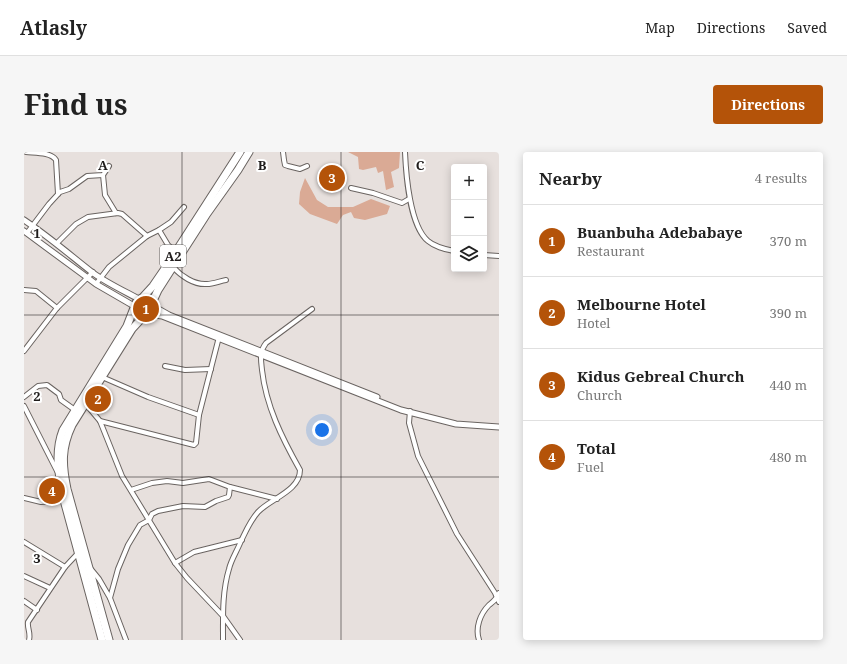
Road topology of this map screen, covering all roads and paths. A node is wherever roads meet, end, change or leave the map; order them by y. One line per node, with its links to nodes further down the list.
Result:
1 (26, 152): 10 (street)
2 (240, 152): 11 (highway)
3 (249, 152): 11 (highway)
4 (283, 152): 7 (street)
5 (405, 152): 12 (street)
6 (109, 166): 8 (street)
7 (307, 166)
8 (103, 175): 10 (street); 14 (street)
9 (351, 188): 12 (street)
10 (58, 194): 17 (street)
11 (214, 199): 15 (highway)
12 (409, 199): 22 (street)
13 (184, 208): 18 (street)
14 (116, 213): 20 (street); 21 (street)
15 (204, 214): 23 (highway, A2); 26 (highway, A2)
16 (24, 220): 17 (street)
17 (33, 226): 19 (street); 21 (street)
18 (159, 230): 20 (street); 23 (street)
19 (26, 232): 29 (street)
20 (147, 236): 28 (street)
21 (57, 243): 27 (street)
22 (451, 251)
23 (176, 252): 33 (highway, A2)
24 (487, 255): 25 (street)
25 (499, 256)
26 (173, 267): 30 (street); 34 (highway, A2)
27 (93, 272): 28 (street); 29 (street)
28 (100, 277): 31 (street); 33 (street)
29 (87, 278): 31 (street); 36 (street)
30 (226, 280)
31 (96, 284): 35 (street)
32 (24, 290): 36 (street)
33 (140, 298): 34 (highway); 35 (highway, A2)
34 (152, 304): 38 (highway, A2); 39 (street)
35 (134, 307): 38 (highway); 46 (highway, A2)
36 (57, 308): 40 (street)
37 (312, 309): 41 (street)
38 (147, 315): 39 (street); 44 (highway, A2)
39 (219, 337): 41 (street); 43 (street)
40 (24, 351)
41 (261, 353): 49 (street); 57 (street)
42 (165, 366): 43 (street)
43 (211, 369): 50 (street)
44 (102, 377): 46 (highway, A2); 50 (street)
45 (24, 397): 48 (street)
46 (83, 402): 48 (highway, A2); 51 (street); 53 (highway, A2)
47 (24, 406): 53 (street)
48 (75, 410): 53 (highway, A2)
49 (409, 411): 52 (street); 71 (street)
50 (199, 415): 51 (street)
51 (100, 421): 55 (street)
52 (499, 427)
53 (62, 476): 58 (highway, A2); 62 (highway, A2)
54 (230, 487): 55 (street); 57 (street); 59 (street)
55 (131, 490): 59 (street)
56 (24, 498): 58 (street)
57 (277, 499): 60 (street)
58 (64, 500): 62 (highway, A2)
59 (149, 520): 63 (street); 69 (street)
60 (242, 540): 63 (street); 73 (street)
61 (24, 542): 65 (street)
62 (81, 550): 64 (highway, A2); 65 (street); 75 (highway, A2)
63 (175, 563): 73 (street)
64 (88, 564): 69 (street); 76 (highway, A2)
65 (65, 567): 67 (street)
66 (24, 576): 67 (street)
67 (50, 588): 72 (street)
68 (499, 593): 71 (street)
69 (110, 598): 77 (street)
70 (24, 601): 72 (street)
71 (498, 601): 80 (street)
72 (37, 610): 74 (street)
73 (223, 616): 78 (street); 79 (street)
74 (30, 640)
75 (102, 640)
76 (108, 640)
77 (126, 640)
78 (223, 640)
79 (240, 640)
80 (479, 640)

